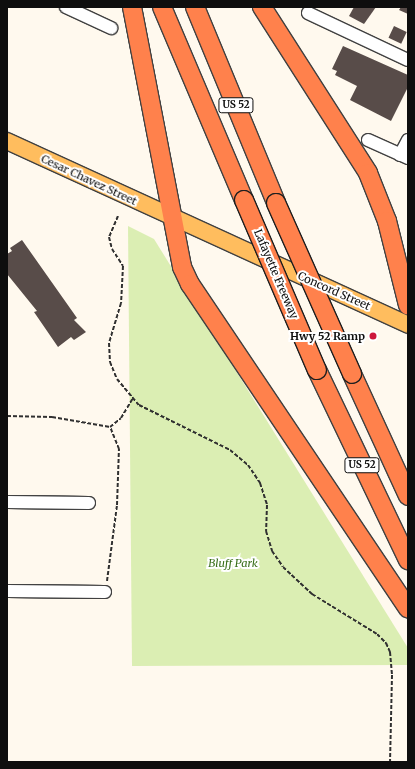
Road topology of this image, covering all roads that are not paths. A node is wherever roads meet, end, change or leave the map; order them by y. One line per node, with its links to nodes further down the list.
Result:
1 (66, 7): 7 (street)
2 (132, 7): 13 (highway)
3 (162, 7): 19 (highway, Lafayette Freeway / US 52, bridge)
4 (195, 7): 16 (highway, US 52, bridge)
5 (262, 7): 14 (highway)
6 (308, 13): 8 (street)
7 (111, 28)
8 (408, 60)
9 (368, 140): 12 (street)
10 (408, 140): 12 (street)
11 (7, 141): 13 (main road, Cesar Chavez Street)
12 (404, 157)
13 (172, 218): 15 (main road, Concord Street); 22 (highway)
14 (408, 305)
15 (408, 324)
16 (408, 496)
17 (7, 502): 18 (street)
18 (89, 503)
19 (408, 560)
20 (7, 592): 21 (street)
21 (105, 592)
22 (408, 609)

